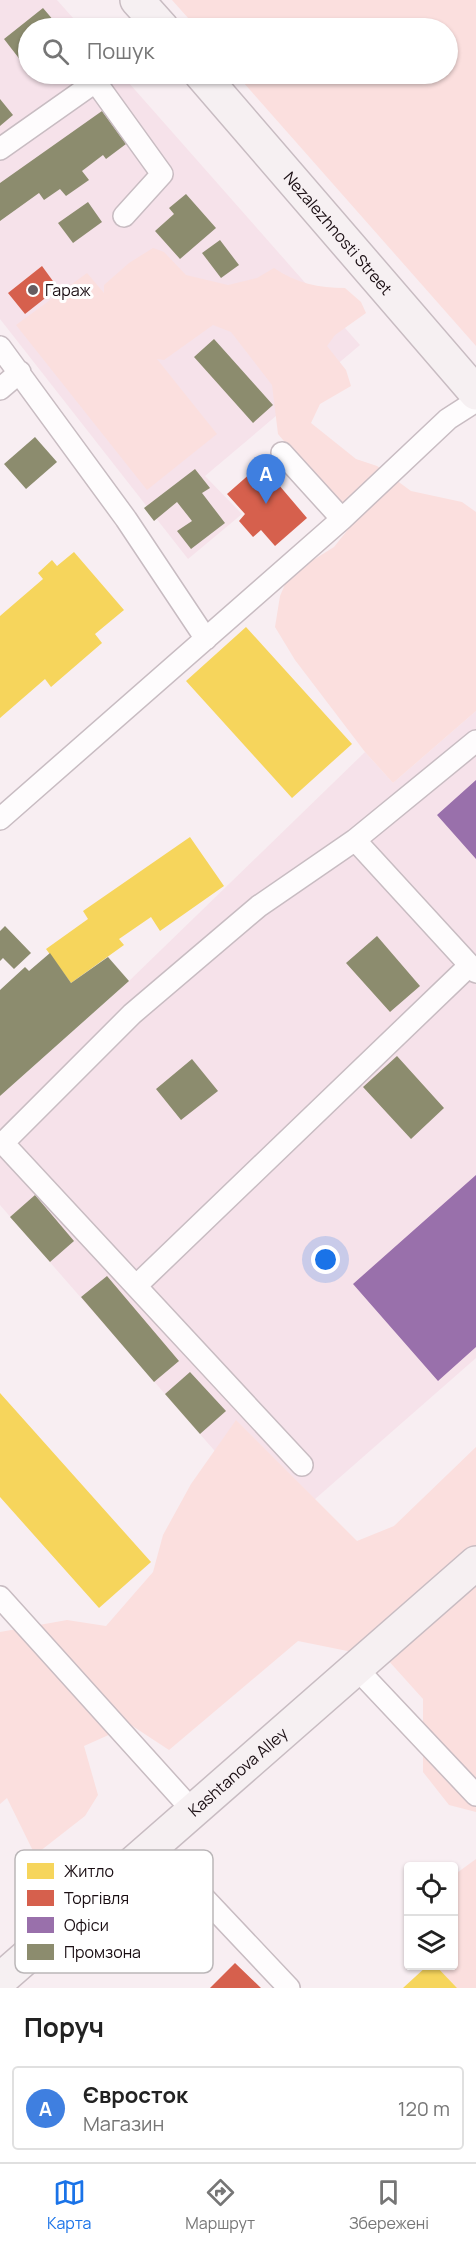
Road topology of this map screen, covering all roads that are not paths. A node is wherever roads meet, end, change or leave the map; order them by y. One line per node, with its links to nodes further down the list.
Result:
1 (137, 0): 2 (street)
2 (153, 18)
3 (90, 84): 6 (lane)
4 (104, 84): 7 (lane)
5 (210, 84): 11 (street, Nezalezhnosti Street)
6 (0, 149)
7 (124, 216)
8 (0, 347): 9 (lane)
9 (20, 372): 10 (lane); 15 (lane)
10 (0, 389)
11 (476, 393)
12 (476, 401): 14 (lane)
13 (282, 453): 14 (lane)
14 (342, 519): 15 (lane)
15 (206, 639): 17 (lane)
16 (476, 741): 18 (lane)
17 (0, 819)
18 (355, 840): 19 (lane); 20 (lane)
19 (473, 968): 20 (lane)
20 (136, 1286): 21 (lane)
21 (302, 1465)
22 (476, 1563): 24 (street, Kashtanova Alley)
23 (0, 1598): 26 (lane)
24 (357, 1669): 25 (lane); 26 (street, Kashtanova Alley)
25 (476, 1795)
26 (193, 1811): 27 (street, Kashtanova Alley)
27 (155, 1846): 28 (street, Kashtanova Alley); 29 (lane)
28 (150, 1850)
29 (159, 1850)
30 (213, 1907): 33 (lane)
31 (15, 1967): 32 (street, Kashtanova Alley)
32 (0, 1980)
33 (289, 1988)

